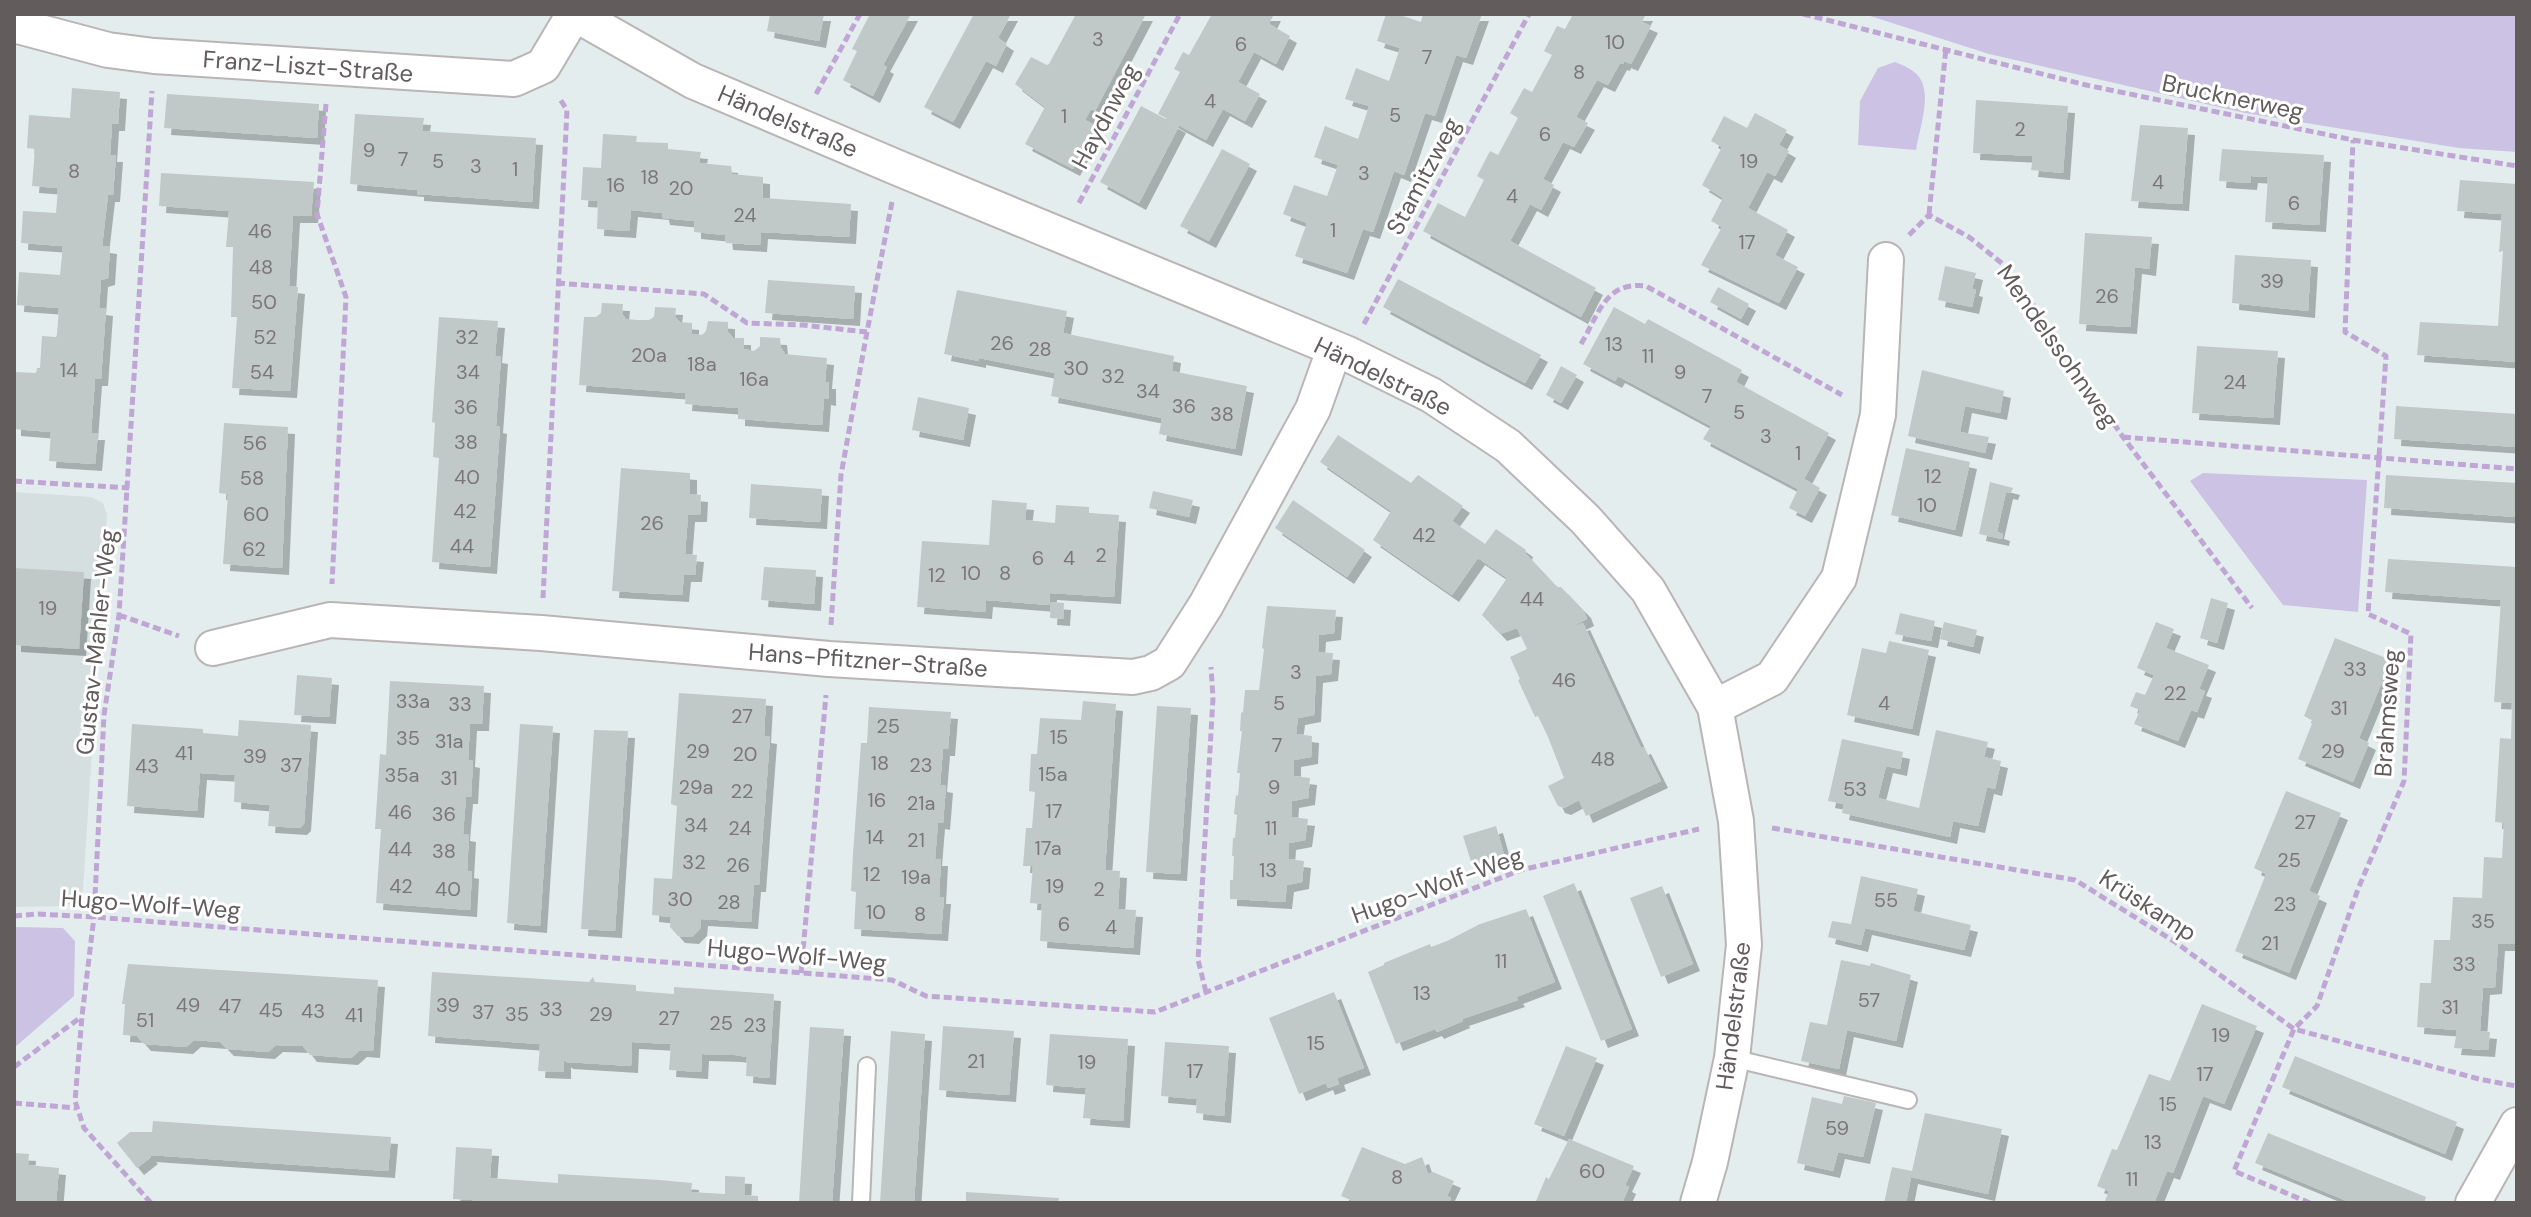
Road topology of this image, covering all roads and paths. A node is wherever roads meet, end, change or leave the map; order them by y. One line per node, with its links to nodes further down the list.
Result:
1 (575, 14): 9 (street); 11 (street, Händelstraße)
2 (860, 14): 11 (path)
3 (1180, 14): 16 (path, Haydnweg)
4 (1529, 14): 21 (path, Stamitzweg)
5 (1803, 14): 7 (path, Brucknerweg)
6 (14, 25): 8 (street, Franz-Liszt-Straße)
7 (1946, 48): 12 (path, Brucknerweg); 15 (path)
8 (154, 56): 10 (street, Franz-Liszt-Straße); 27 (path, Gustav-Mahler-Weg)
9 (543, 66): 10 (street, Franz-Liszt-Straße); 18 (path)
10 (329, 67): 31 (path)
11 (798, 126): 14 (street, Händelstraße)
12 (2353, 140): 13 (path, Brucknerweg); 24 (path, Brahmsweg)
13 (2517, 166)
14 (898, 168): 16 (street, Händelstraße); 19 (path)
15 (1929, 215): 17 (path); 23 (path, Mendelssohnweg)
16 (1062, 235): 21 (street, Händelstraße)
17 (1886, 260): 22 (street)
18 (557, 283): 19 (path); 32 (path)
19 (867, 332): 34 (path)
20 (1581, 344): 22 (path)
21 (1341, 352): 28 (street, Hans-Pfitzner-Straße); 35 (street, Händelstraße)
22 (1878, 415): 35 (street)
23 (2123, 437): 24 (path); 29 (path, Mendelssohnweg)
24 (2378, 457): 25 (path); 42 (path, Brahmsweg)
25 (2517, 469)
26 (14, 481): 27 (path)
27 (129, 488): 30 (path, Gustav-Mahler-Weg)
28 (1206, 605): 34 (street, Hans-Pfitzner-Straße); 40 (path)
29 (2252, 608)
30 (119, 615): 33 (path); 38 (path, Gustav-Mahler-Weg)
31 (330, 620): 32 (street, Hans-Pfitzner-Straße); 33 (street, Hans-Pfitzner-Straße)
32 (541, 633): 34 (street, Hans-Pfitzner-Straße)
33 (213, 648)
34 (829, 659): 39 (path)
35 (1715, 707): 36 (street, Händelstraße)
36 (1736, 821): 40 (path, Hugo-Wolf-Weg); 42 (path, Krüskamp); 43 (street, Händelstraße)
37 (14, 916): 38 (path, Hugo-Wolf-Weg)
38 (94, 917): 39 (path, Hugo-Wolf-Weg); 41 (path, Gustav-Mahler-Weg)
39 (801, 973): 40 (path, Hugo-Wolf-Weg)
40 (1206, 992)
41 (82, 1016): 45 (path); 49 (path, Gustav-Mahler-Weg)
42 (2294, 1029): 46 (path, Krüskamp); 54 (path, Brahmsweg)
43 (1732, 1058): 47 (lane); 53 (street, Händelstraße)
44 (867, 1066): 52 (lane)
45 (14, 1067)
46 (2517, 1087)
47 (1908, 1100)
48 (14, 1103): 49 (path)
49 (77, 1108): 51 (path)
50 (2517, 1125): 55 (street)
51 (151, 1203)
52 (861, 1203)
53 (1698, 1203)
54 (2310, 1203)
55 (2473, 1203)

